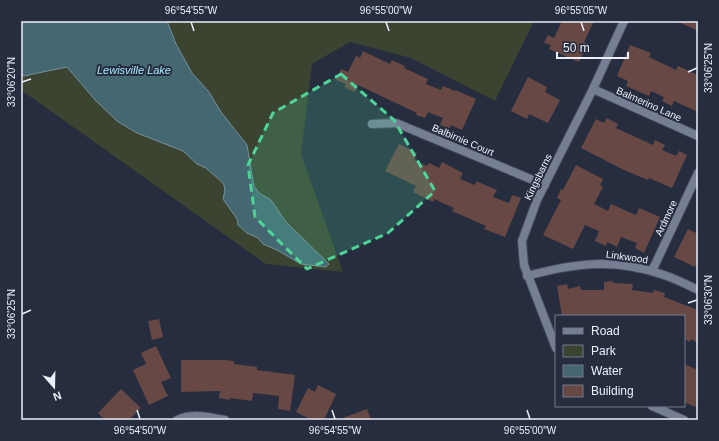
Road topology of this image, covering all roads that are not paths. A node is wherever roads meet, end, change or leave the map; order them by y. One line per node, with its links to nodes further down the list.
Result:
1 (624, 21): 2 (street, Kingsbarns)
2 (593, 89): 4 (street, Balmerino Lane); 6 (street, Kingsbarns)
3 (372, 124): 6 (street, Balbirnie Court)
4 (698, 136)
5 (698, 174): 7 (street, Ardmore)
6 (545, 185): 8 (street, Kingsbarns)
7 (652, 271): 8 (street, Linkwood); 9 (street, Linkwood)
8 (527, 276): 10 (street, Kingsbarns)
9 (698, 290)
10 (555, 346)
11 (654, 407): 14 (street)
12 (177, 420): 13 (street)
13 (225, 420)
14 (684, 420)

